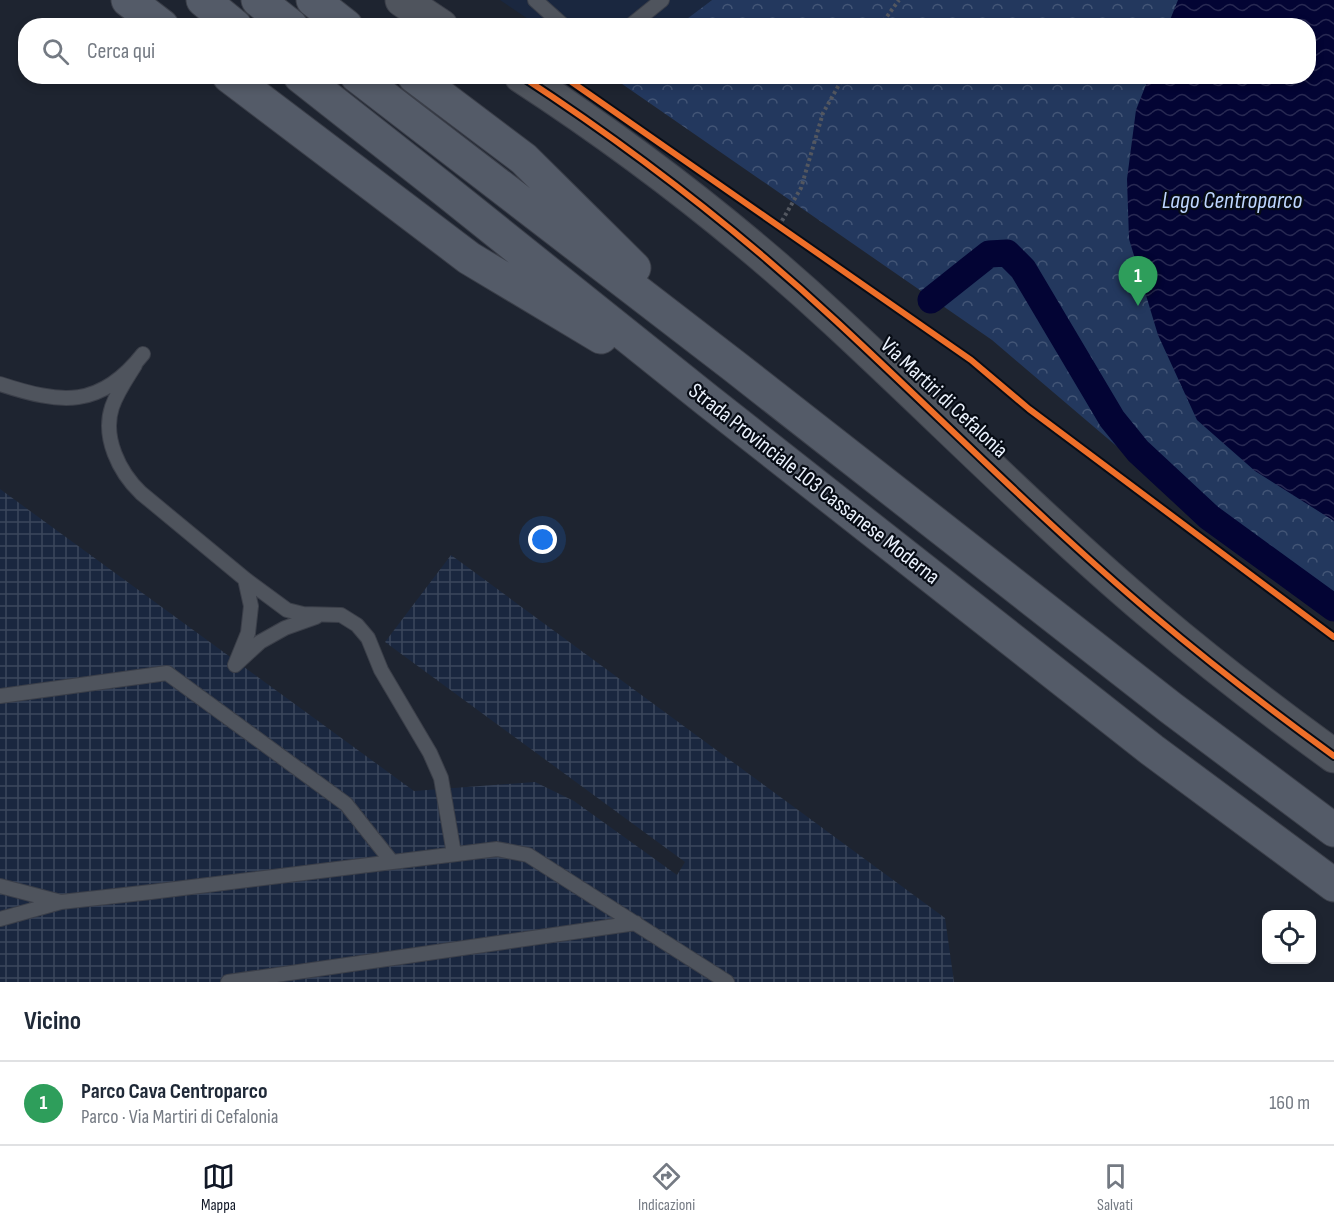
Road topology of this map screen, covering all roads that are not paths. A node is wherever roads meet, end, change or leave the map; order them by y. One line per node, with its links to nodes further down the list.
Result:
1 (128, 0): 8 (highway)
2 (203, 0): 9 (highway)
3 (258, 0): 10 (highway)
4 (314, 0): 11 (highway)
5 (402, 0): 12 (street)
6 (535, 0): 13 (lane)
7 (663, 0): 14 (lane)
8 (152, 18)
9 (225, 18)
10 (281, 18)
11 (336, 18)
12 (429, 18)
13 (555, 18)
14 (640, 18)
15 (240, 84): 22 (highway)
16 (310, 84): 22 (highway, Strada Provinciale 103 Cassanese Moderna)
17 (367, 84): 20 (highway, Strada Provinciale 103 Cassanese Moderna)
18 (425, 84): 20 (highway)
19 (532, 84): 26 (street, Via Martiri di Cefalonia)
20 (734, 366): 27 (highway, Strada Provinciale 103 Cassanese Moderna)
21 (0, 384): 23 (lane)
22 (707, 400): 30 (highway, Strada Provinciale 103 Cassanese Moderna)
23 (245, 579): 24 (lane); 24 (lane)
24 (321, 615): 28 (lane)
25 (0, 696): 29 (lane)
26 (1334, 756)
27 (1334, 830)
28 (454, 854): 29 (lane); 34 (lane)
29 (392, 862): 32 (lane)
30 (1334, 885)
31 (0, 886): 32 (lane)
32 (62, 902): 33 (lane)
33 (0, 919)
34 (636, 923): 35 (lane); 36 (lane)
35 (228, 982)
36 (727, 982)

